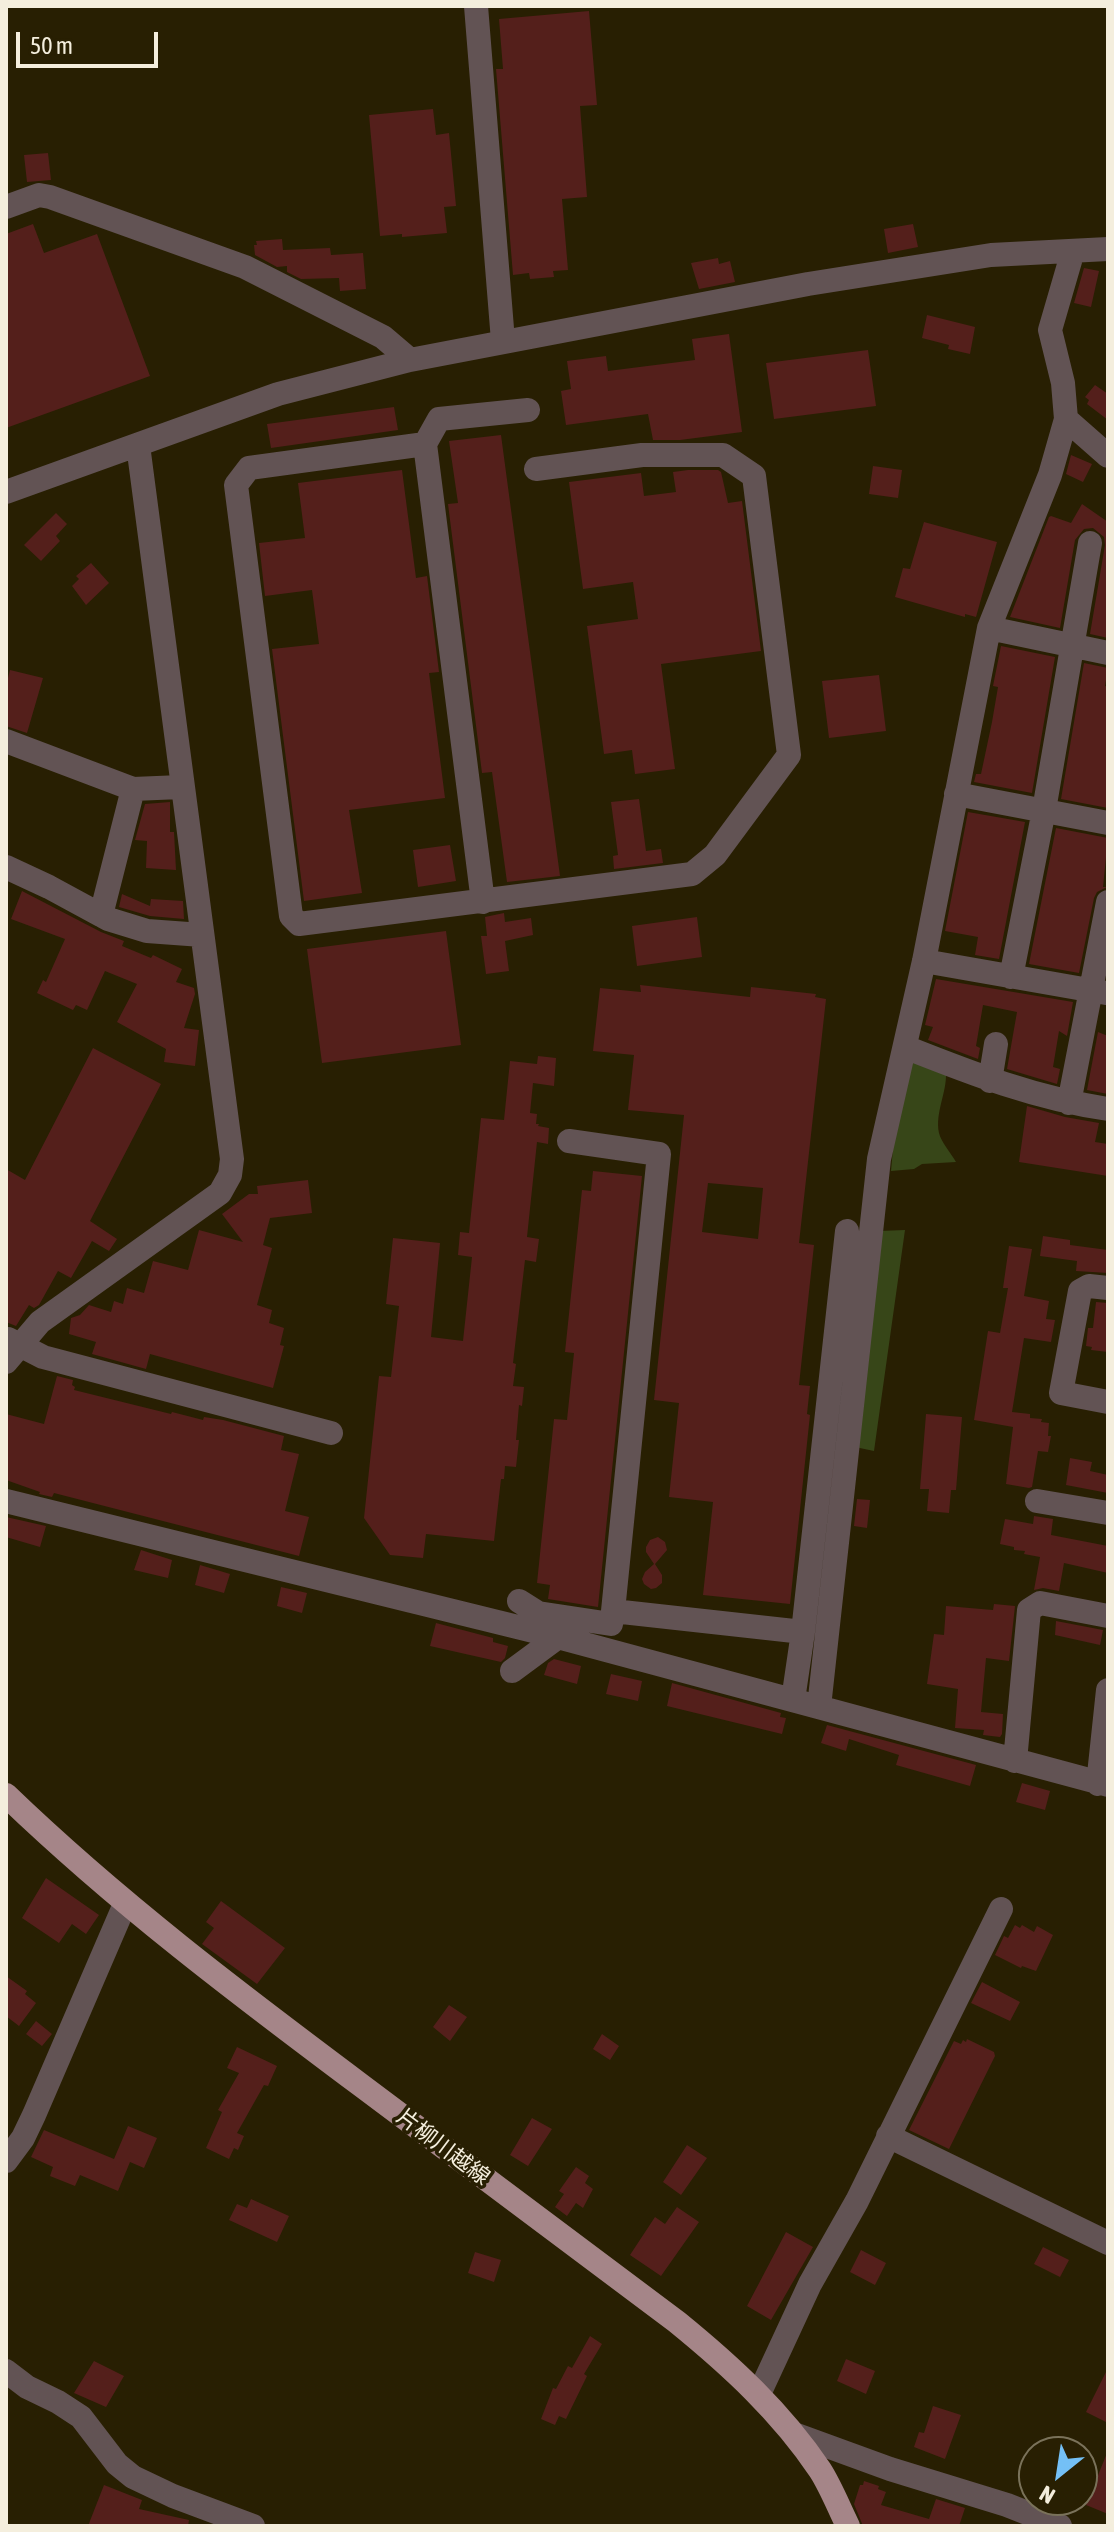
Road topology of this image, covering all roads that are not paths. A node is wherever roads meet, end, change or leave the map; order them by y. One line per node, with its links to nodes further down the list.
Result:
1 (476, 6): 5 (street)
2 (6, 207): 6 (street)
3 (1108, 249): 4 (street)
4 (1073, 251): 5 (street); 8 (street)
5 (503, 341): 6 (street)
6 (410, 360): 10 (street)
7 (528, 410): 9 (street)
8 (1066, 419): 11 (street); 15 (street)
9 (425, 444): 25 (street); 25 (street)
10 (138, 445): 13 (street); 19 (street)
11 (1108, 456)
12 (536, 469): 25 (street)
13 (6, 492)
14 (1090, 543): 16 (street)
15 (989, 628): 16 (street); 21 (street)
16 (1071, 645): 17 (street); 22 (street)
17 (1108, 653)
18 (6, 741): 20 (street)
19 (181, 787): 20 (street); 28 (street)
20 (133, 789): 27 (street)
21 (956, 794): 22 (street); 29 (street)
22 (1044, 810): 23 (street); 30 (street)
23 (1108, 823)
24 (6, 867): 27 (street)
25 (483, 902)
26 (1108, 902): 31 (street)
27 (101, 915): 28 (street)
28 (202, 935): 40 (street)
29 (924, 961): 30 (street); 33 (street)
30 (1011, 977): 31 (street)
31 (1100, 992): 35 (street)
32 (996, 1044): 34 (street)
33 (905, 1047): 34 (street); 54 (street)
34 (990, 1081): 35 (street)
35 (1069, 1103): 36 (street)
36 (1108, 1109)
37 (569, 1141): 47 (street)
38 (847, 1231): 49 (street)
39 (1108, 1288): 41 (street)
40 (10, 1348): 42 (street)
41 (1108, 1402)
42 (331, 1433)
43 (6, 1501): 50 (street)
44 (1037, 1501): 45 (street)
45 (1108, 1513)
46 (519, 1601): 47 (street)
47 (613, 1611): 49 (street)
48 (1108, 1616): 55 (street)
49 (803, 1632): 53 (street)
50 (558, 1637): 51 (street); 53 (street)
51 (512, 1671)
52 (1108, 1690): 56 (street)
53 (793, 1700): 54 (street)
54 (819, 1707): 55 (street)
55 (1015, 1761): 56 (street)
56 (1103, 1785)
57 (6, 1795): 58 (main road, 片柳川越線)
58 (125, 1904): 61 (street); 64 (main road, 片柳川越線)
59 (1001, 1909): 60 (street)
60 (888, 2136): 62 (street); 64 (street)
61 (6, 2161)
62 (1108, 2243)
63 (6, 2371): 66 (street)
64 (759, 2394): 65 (main road, 片柳川越線)
65 (794, 2434): 67 (main road, 片柳川越線); 68 (street)
66 (253, 2526)
67 (848, 2526)
68 (1060, 2526)

